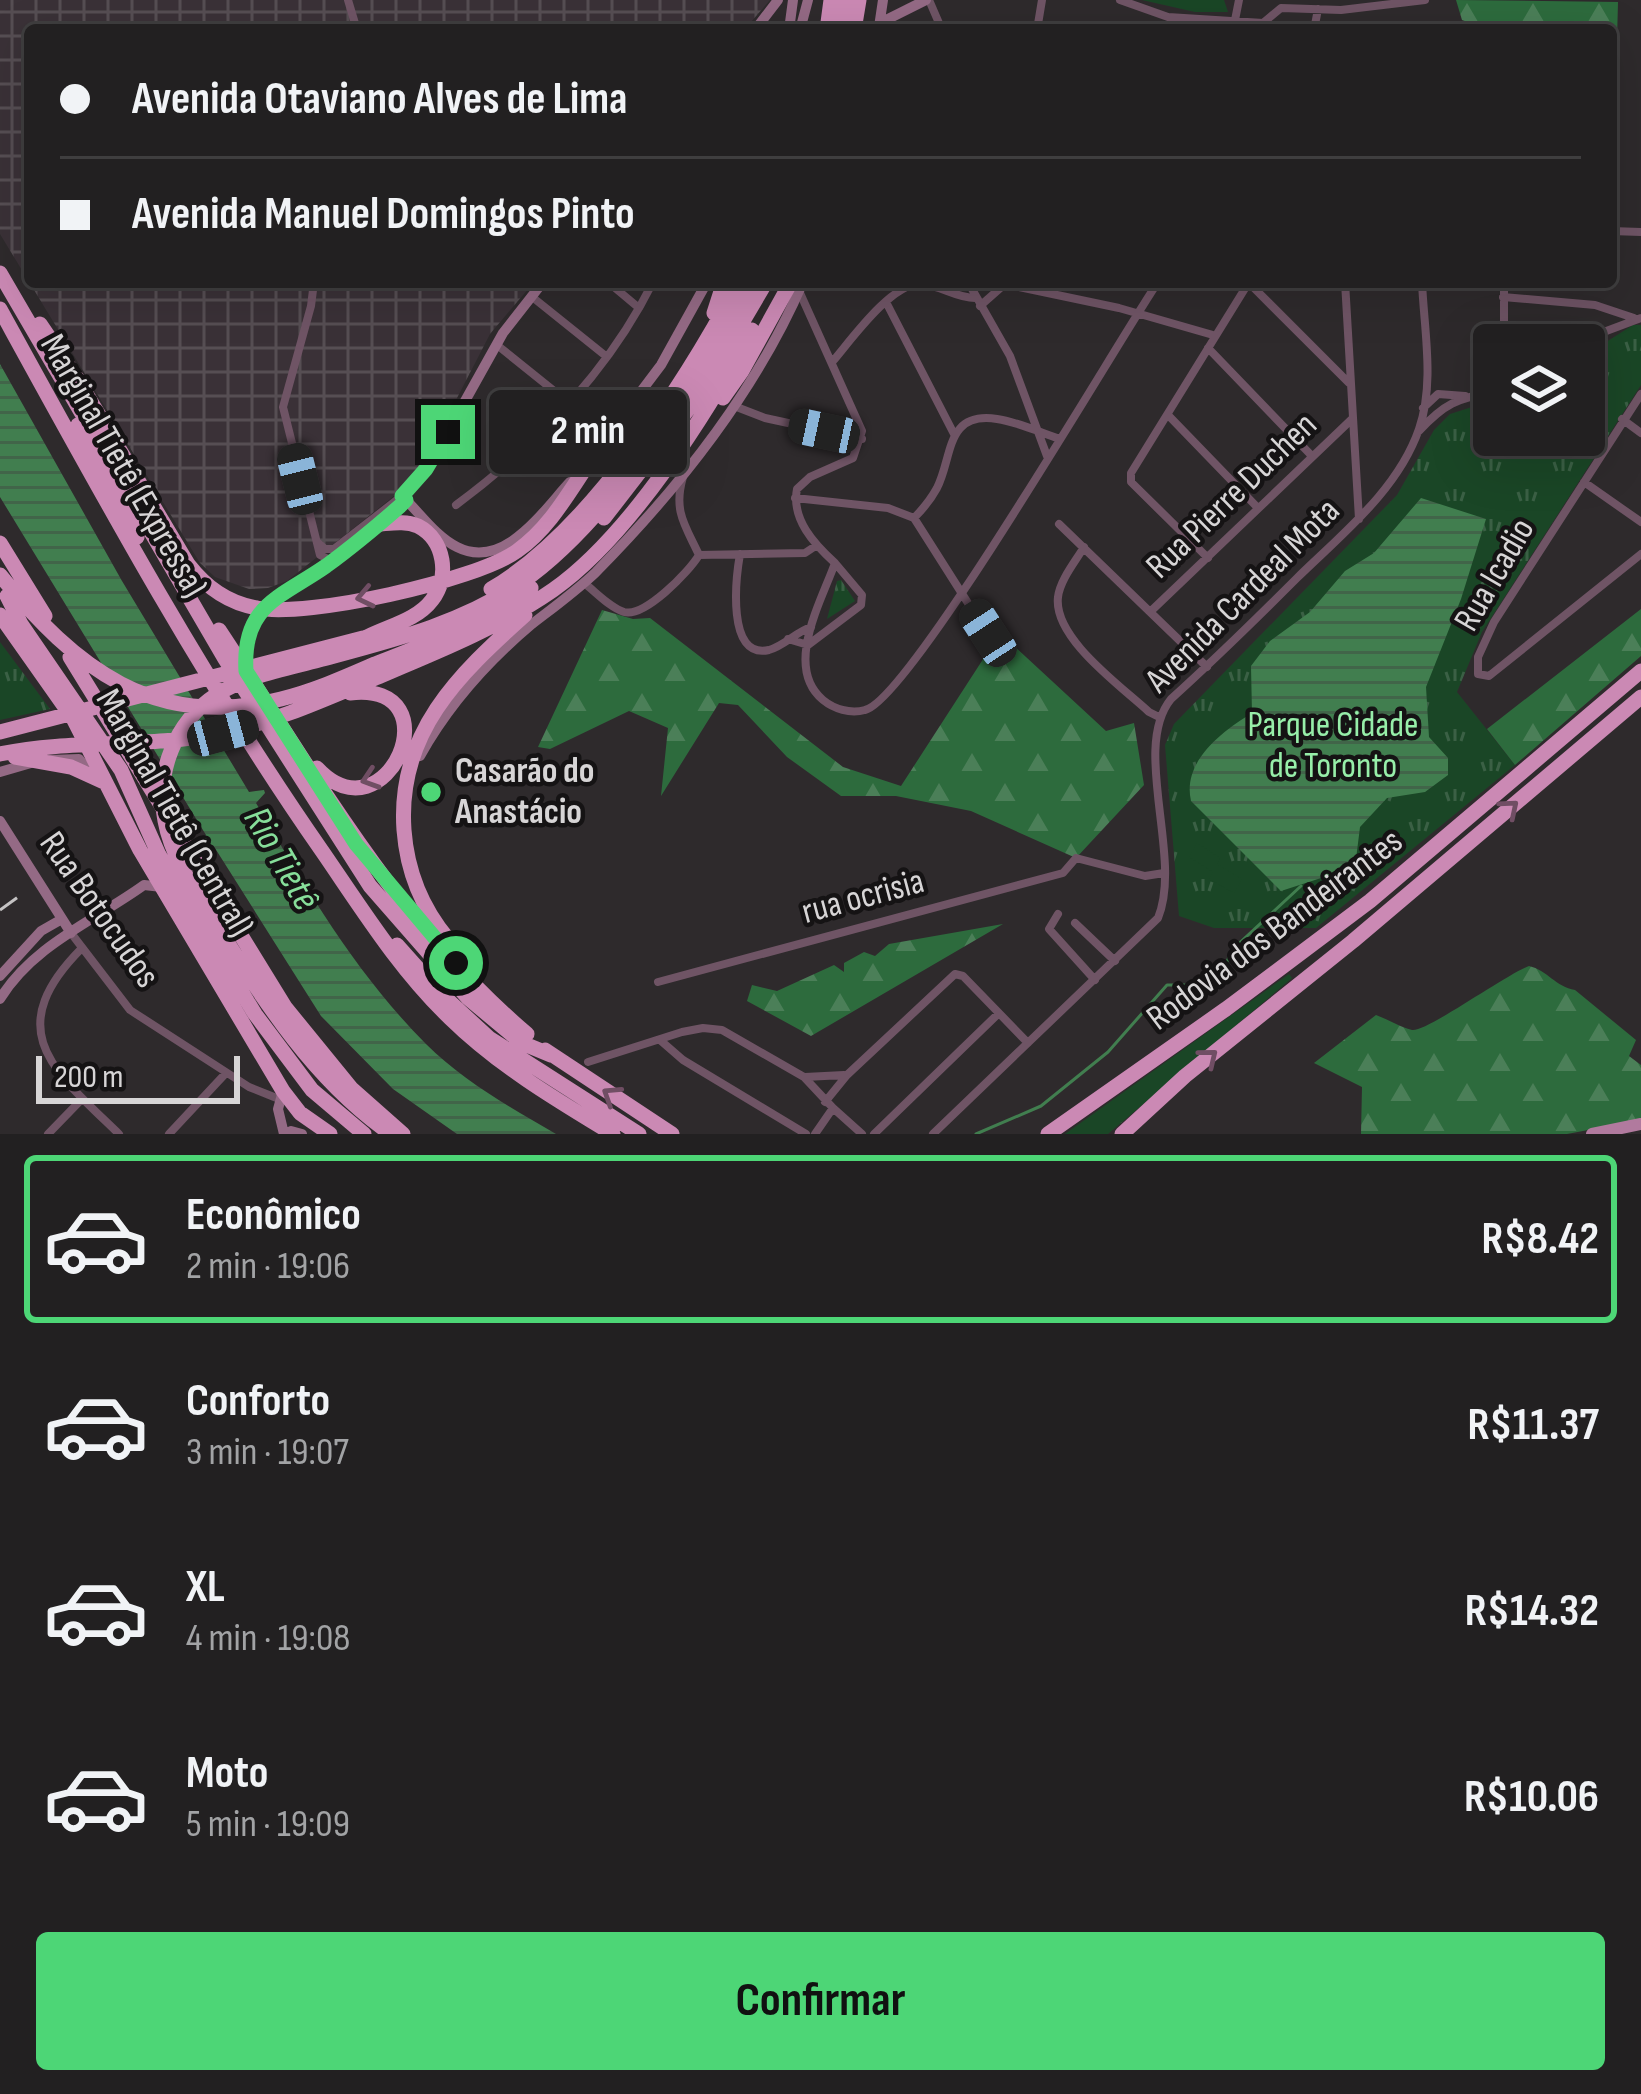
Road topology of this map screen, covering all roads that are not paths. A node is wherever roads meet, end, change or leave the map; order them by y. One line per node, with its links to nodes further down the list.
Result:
1 (928, 0): 7 (main road)
2 (1120, 0): 8 (street)
3 (1425, 0): 6 (street)
4 (799, 2): 5 (main road)
5 (776, 4)
6 (1318, 9): 9 (street); 10 (street)
7 (884, 24)
8 (1219, 24)
9 (1253, 24)
10 (1315, 24)
11 (0, 273): 36 (highway)
12 (313, 288): 89 (street)
13 (538, 288): 37 (main road)
14 (615, 288): 41 (street)
15 (649, 288): 41 (street)
16 (703, 288): 71 (main road)
17 (722, 288): 52 (highway)
18 (736, 288): 52 (highway)
19 (749, 288): 112 (highway)
20 (762, 288): 112 (highway)
21 (773, 288): 74 (highway)
22 (796, 288): 74 (highway)
23 (796, 288): 61 (main road)
24 (799, 288): 53 (street)
25 (901, 288): 39 (street)
26 (931, 288): 40 (street)
27 (971, 288): 40 (street)
28 (999, 288): 40 (street)
29 (1028, 288): 43 (street)
30 (1154, 288): 43 (street)
31 (1245, 288): 47 (street)
32 (1255, 288): 55 (street)
33 (1345, 288): 55 (street)
34 (1422, 288): 54 (street, Avenida Cardeal Mota)
35 (1504, 288): 38 (street)
36 (10, 291): 48 (highway); 76 (highway, one-way to 36)
37 (531, 296): 49 (main road); 51 (street)
38 (1503, 297): 44 (street); 45 (street)
39 (886, 302): 53 (street); 70 (street)
40 (978, 302): 67 (street)
41 (640, 308): 51 (street)
42 (0, 309): 110 (highway, Marginal Tietê (Expressa))
43 (1136, 313): 47 (street); 73 (street)
44 (1638, 318): 46 (street)
45 (1504, 324)
46 (1605, 334)
47 (1214, 335): 50 (street)
48 (37, 338): 92 (highway); 110 (highway)
49 (496, 344): 60 (street); 80 (main road)
50 (1208, 348): 64 (street); 75 (street)
51 (607, 357): 60 (street)
52 (695, 359): 114 (highway)
53 (833, 361): 72 (street)
54 (1428, 374): 56 (street, Avenida Cardeal Mota); 63 (street, Avenida Cardeal Mota)
55 (1349, 383): 65 (street)
56 (1438, 394): 59 (street); 62 (street, Avenida Cardeal Mota); 63 (street)
57 (1641, 394): 66 (street, Rua Icadio)
58 (1473, 396): 59 (street)
59 (1467, 397): 62 (street)
60 (570, 405): 71 (street); 82 (street)
61 (733, 405): 72 (street); 78 (main road)
62 (1441, 407): 68 (street)
63 (1423, 408): 68 (street, Avenida Cardeal Mota)
64 (1168, 415): 83 (street); 97 (street)
65 (1352, 419): 75 (street, Rua Pierre Duchen); 85 (street)
66 (1622, 419): 69 (street); 79 (street, Rua Icadio)
67 (1036, 430): 70 (street); 73 (street); 77 (street)
68 (1418, 432): 85 (street, Avenida Cardeal Mota)
69 (1641, 433)
70 (954, 434): 84 (street)
71 (608, 435): 76 (main road)
72 (862, 439): 81 (street)
73 (1060, 439): 77 (street)
74 (683, 443): 103 (highway)
75 (1311, 454): 83 (street, Rua Pierre Duchen)
76 (592, 457): 80 (main road)
77 (1048, 458): 104 (street)
78 (685, 471): 94 (street); 102 (main road)
79 (1584, 482): 86 (street); 96 (street, Rua Icadio)
80 (404, 498): 87 (main road); 89 (street)
81 (794, 499): 84 (street); 91 (street)
82 (456, 505)
83 (1257, 507): 97 (street, Rua Pierre Duchen)
84 (914, 518): 104 (street)
85 (1359, 519): 117 (street, Avenida Cardeal Mota)
86 (1641, 522)
87 (381, 524): 98 (main road); 114 (highway)
88 (1059, 524): 93 (street)
89 (316, 541): 98 (street)
90 (0, 543): 106 (highway)
91 (817, 545): 95 (street); 100 (street)
92 (159, 546): 118 (highway); 132 (highway)
93 (1084, 547): 107 (street); 122 (street)
94 (699, 554): 95 (street); 102 (street)
95 (740, 554): 115 (street)
96 (1641, 554)
97 (1208, 558): 107 (street, Rua Pierre Duchen)
98 (332, 561): 118 (main road)
99 (0, 562): 106 (highway)
100 (835, 563): 108 (street); 111 (street)
101 (0, 579): 109 (highway, Marginal Tietê (Central)); 112 (highway)
102 (584, 583): 127 (main road)
103 (556, 588): 121 (highway); 127 (highway)
104 (963, 593): 113 (street); 116 (street)
105 (0, 596): 109 (highway)
106 (41, 609): 172 (highway)
107 (1150, 612): 117 (street)
108 (813, 624): 111 (street); 115 (street); 116 (street)
109 (7, 626): 129 (highway); 152 (highway, Marginal Tietê (Central))
110 (179, 626): 142 (highway, Marginal Tietê (Expressa))
111 (829, 627): 116 (street)
112 (441, 632): 134 (highway)
113 (988, 633)
114 (367, 637): 123 (highway)
115 (787, 639): 116 (street)
116 (808, 645)
117 (1207, 667): 122 (street, Avenida Cardeal Mota)
118 (246, 671): 124 (highway)
119 (1641, 671): 181 (highway, Rodovia dos Bandeirantes)
120 (1641, 697): 182 (highway, Rodovia dos Bandeirantes, one-way to 120)
121 (328, 698): 124 (highway, one-way to 124); 125 (highway)
122 (1159, 717): 130 (street, Avenida Cardeal Mota)
123 (0, 732)
124 (297, 745): 149 (highway)
125 (0, 755): 134 (highway)
126 (0, 772): 129 (main road)
127 (403, 809): 149 (highway)
128 (0, 821): 138 (main road, Rua Botocudos)
129 (134, 838): 133 (highway)
130 (1164, 873): 144 (street, Avenida Cardeal Mota); 148 (street, rua ocrisia)
131 (126, 879): 135 (main road)
132 (370, 886): 155 (highway); 157 (highway)
133 (165, 888): 135 (main road); 161 (highway)
134 (193, 888): 146 (highway)
135 (132, 894): 139 (main road)
136 (88, 904): 139 (main road)
137 (1058, 914): 147 (street)
138 (62, 919): 141 (main road, Rua Botocudos); 145 (main road)
139 (95, 919): 141 (main road)
140 (1075, 923): 144 (street)
141 (71, 933): 143 (street, Rua Botocudos); 150 (main road)
142 (379, 934): 157 (highway); 173 (highway, Marginal Tietê (Expressa))
143 (81, 949): 158 (street, Rua Botocudos); 162 (street)
144 (1115, 961): 147 (street, Avenida Cardeal Mota)
145 (0, 976)
146 (250, 978): 170 (highway); 171 (highway)
147 (1095, 980): 154 (street, Avenida Cardeal Mota)
148 (658, 982)
149 (481, 992): 155 (highway)
150 (0, 999)
151 (999, 1013): 154 (street); 159 (street); 179 (street)
152 (255, 1014): 165 (highway); 170 (highway)
153 (660, 1040): 156 (street); 160 (street); 176 (street)
154 (1028, 1042): 180 (street, Avenida Cardeal Mota)
155 (551, 1055): 175 (highway, one-way to 155)
156 (588, 1061)
157 (526, 1065): 174 (highway)
158 (226, 1073): 161 (street, Rua Botocudos); 168 (street)
159 (847, 1075): 160 (street); 163 (street)
160 (804, 1077): 163 (street)
161 (281, 1095): 165 (highway); 169 (main road)
162 (82, 1099): 166 (street); 167 (street)
163 (829, 1105): 177 (street); 178 (street)
164 (1635, 1130): 183 (main road)
165 (316, 1132): 169 (main road)
166 (48, 1134)
167 (119, 1134)
168 (169, 1134)
169 (285, 1134)
170 (368, 1134)
171 (391, 1134)
172 (403, 1134)
173 (613, 1134)
174 (639, 1134)
175 (672, 1134)
176 (806, 1134)
177 (815, 1134)
178 (862, 1134)
179 (874, 1134)
180 (933, 1134)
181 (1048, 1134)
182 (1122, 1134)
183 (1592, 1134)

